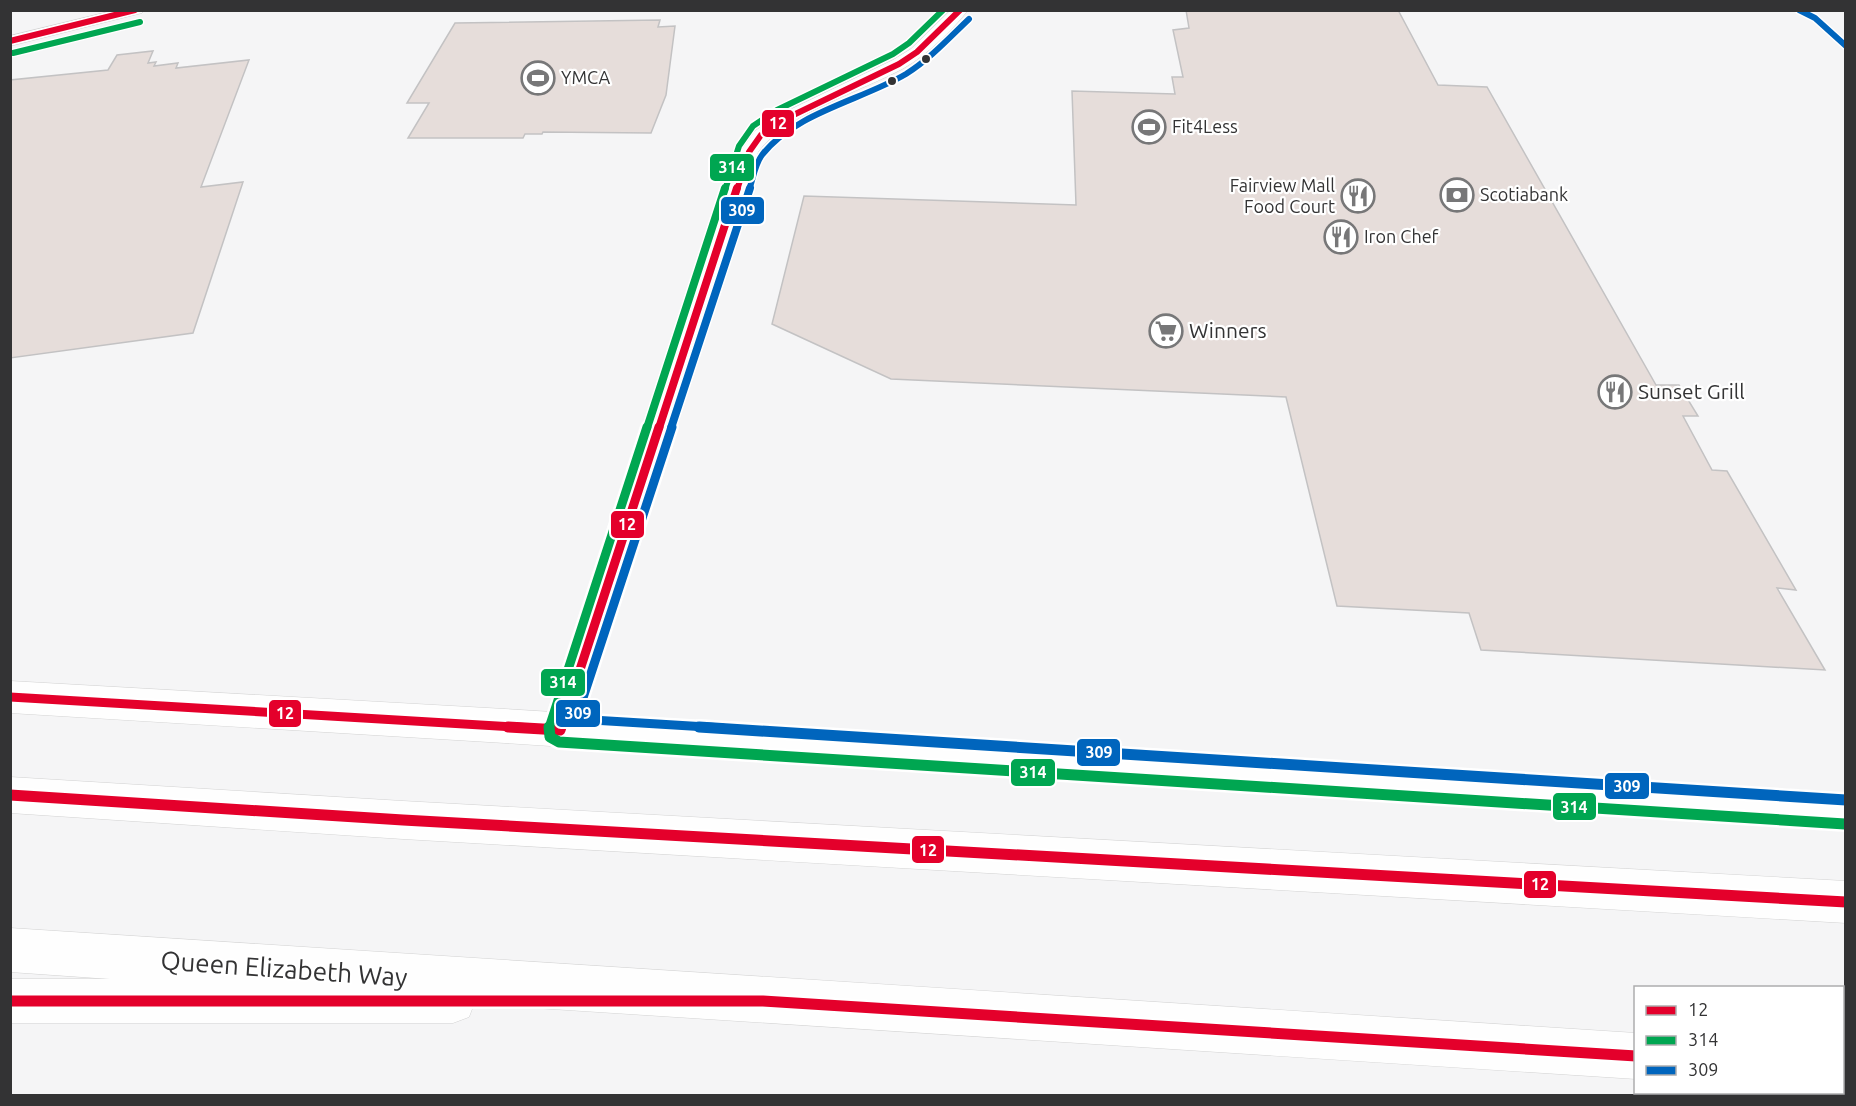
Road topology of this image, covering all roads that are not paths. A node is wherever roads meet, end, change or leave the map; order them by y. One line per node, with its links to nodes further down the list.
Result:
1 (137, 10): 3 (street)
2 (961, 10): 5 (street)
3 (10, 41)
4 (10, 697): 5 (main road)
5 (560, 730): 7 (main road)
6 (10, 795): 8 (main road)
7 (1845, 812)
8 (1845, 902)
9 (10, 950): 11 (main road, Queen Elizabeth Way)
10 (10, 1001): 11 (main road)
11 (763, 1001): 12 (main road, Queen Elizabeth Way)
12 (1634, 1056)

